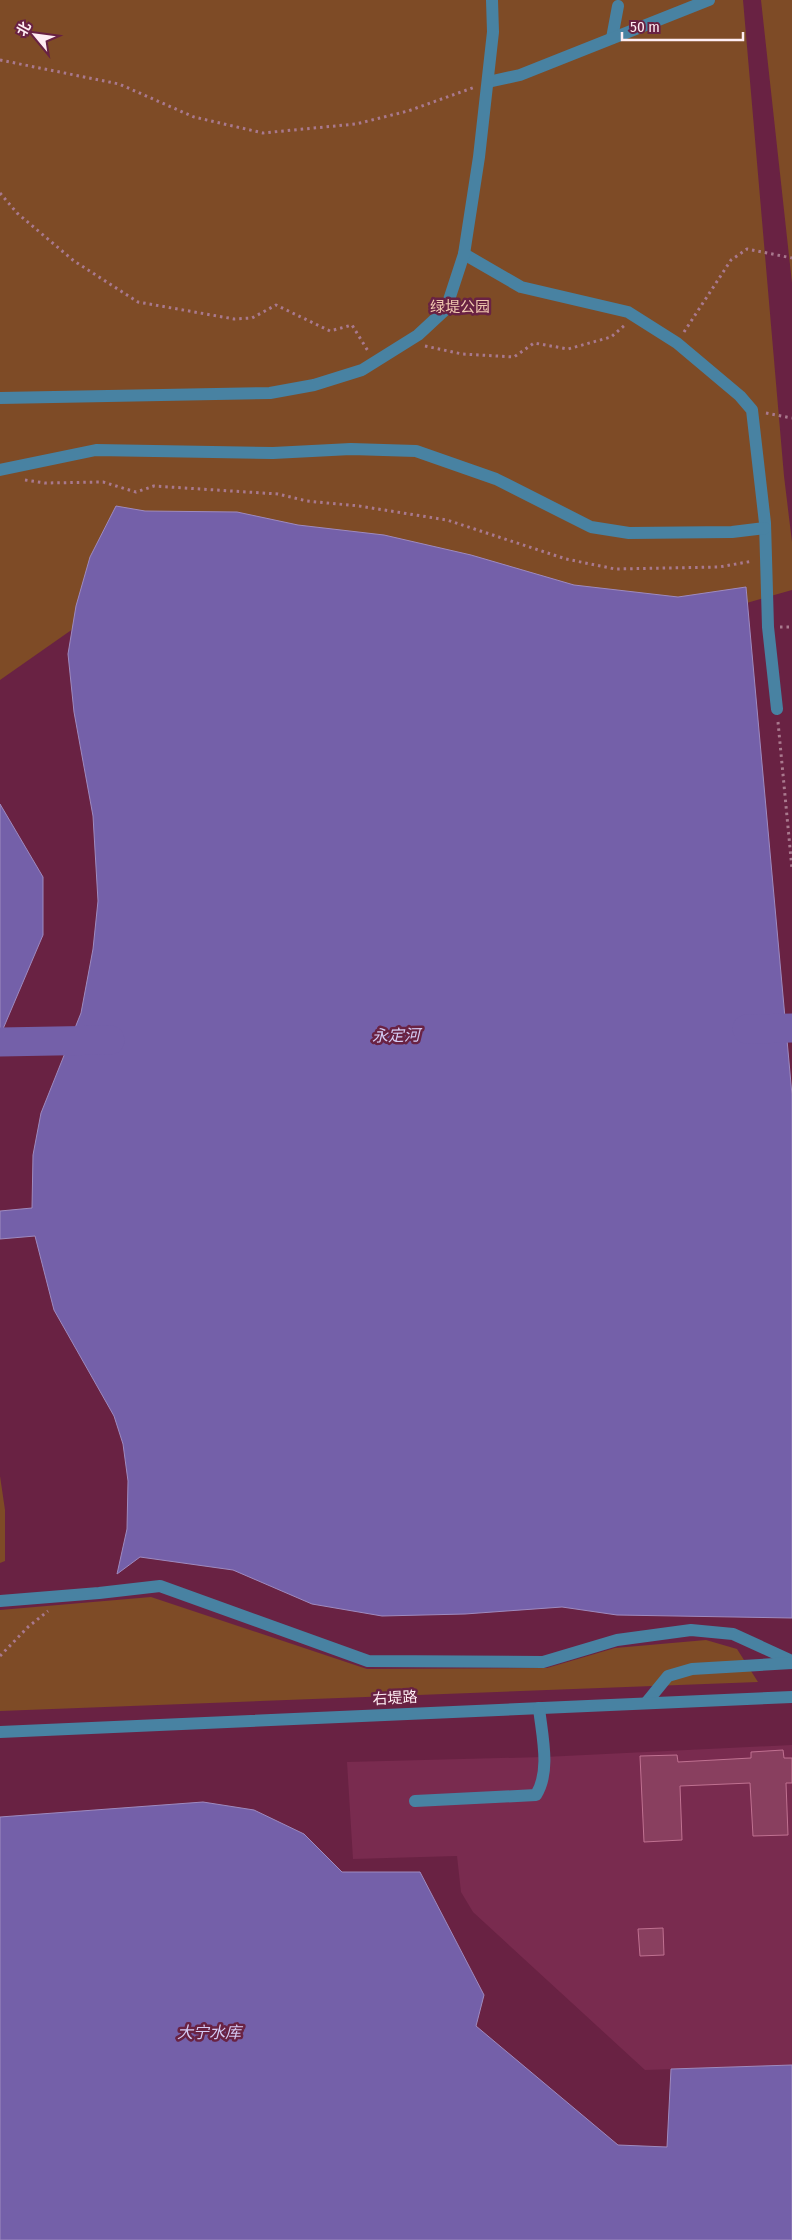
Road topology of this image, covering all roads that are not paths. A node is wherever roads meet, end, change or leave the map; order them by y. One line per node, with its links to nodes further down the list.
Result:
1 (492, 0): 5 (street)
2 (709, 0): 4 (street)
3 (618, 6): 4 (street)
4 (612, 38): 5 (street)
5 (488, 82): 6 (street)
6 (464, 254): 7 (street); 9 (street)
7 (0, 398)
8 (2, 470): 9 (street)
9 (765, 528): 10 (street)
10 (777, 709)
11 (0, 1601): 12 (street)
12 (769, 1658): 13 (street); 15 (street)
13 (791, 1662)
14 (792, 1697): 15 (street, 右堤路)
15 (646, 1703): 16 (street, 右堤路)
16 (540, 1708): 17 (street, 右堤路); 18 (street)
17 (0, 1732)
18 (416, 1801)

